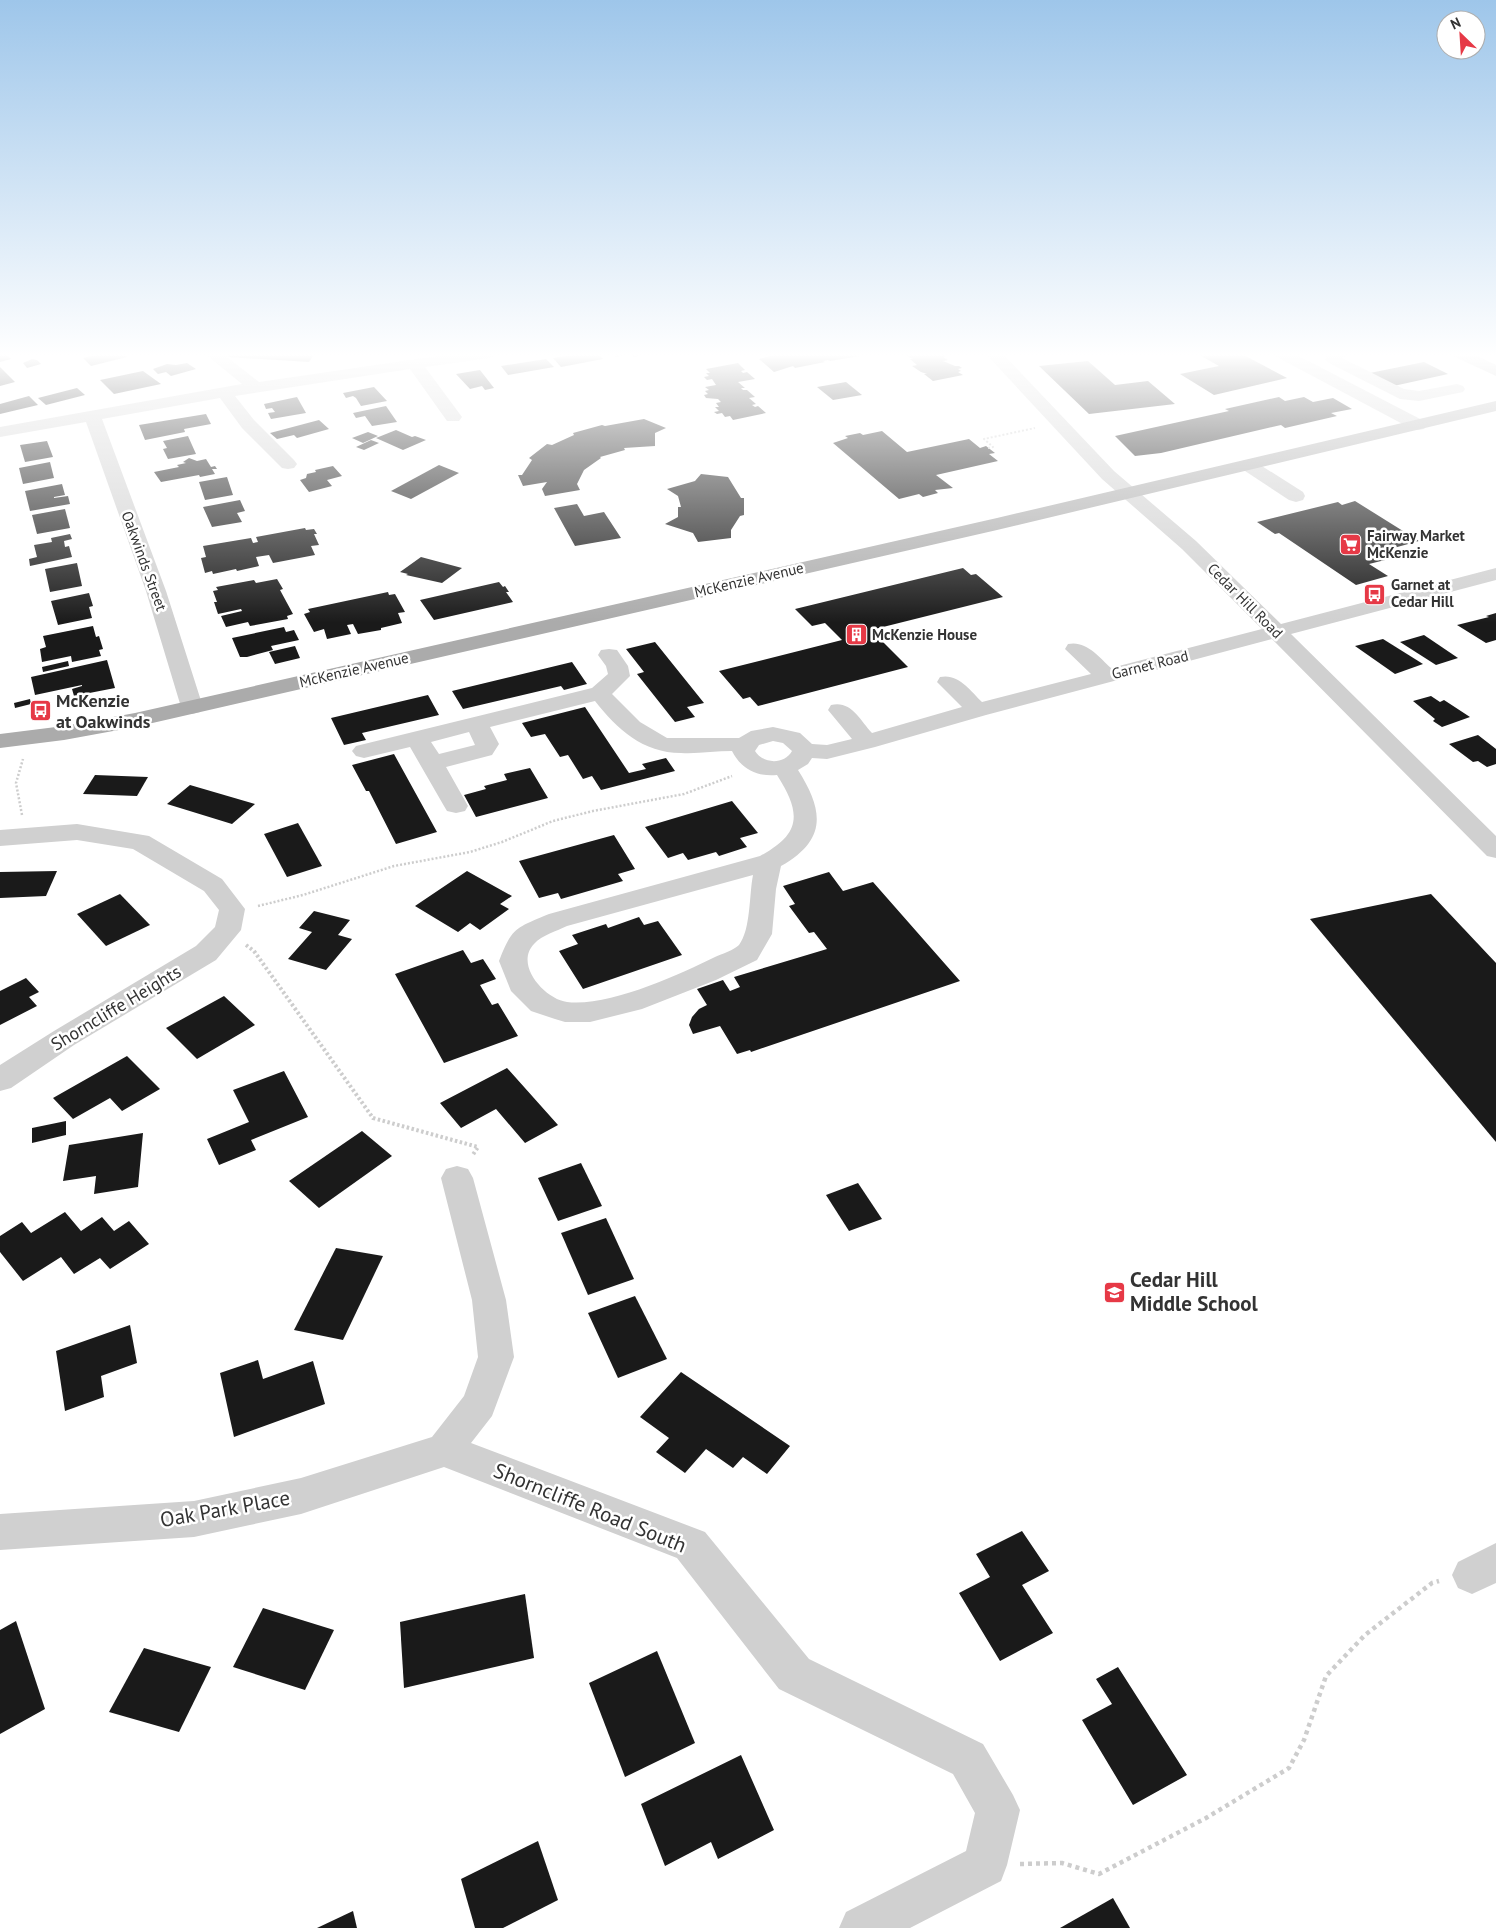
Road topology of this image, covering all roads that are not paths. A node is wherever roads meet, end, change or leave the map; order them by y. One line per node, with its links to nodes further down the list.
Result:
1 (102, 443): 16 (street, Oakwinds Street)
2 (267, 443): 5 (street)
3 (1078, 443): 7 (street, Cedar Hill Road)
4 (1342, 443): 6 (main road, McKenzie Avenue)
5 (288, 464)
6 (1248, 465): 7 (main road, McKenzie Avenue); 8 (street)
7 (1130, 493): 10 (street, Cedar Hill Road); 16 (main road, McKenzie Avenue)
8 (1296, 496)
9 (1496, 574): 10 (street, Garnet Road)
10 (1277, 633): 13 (street, Garnet Road); 30 (street, Cedar Hill Road)
11 (1076, 649): 13 (street)
12 (609, 655): 15 (street)
13 (1107, 676): 18 (street, Garnet Road)
14 (948, 682): 18 (street)
15 (600, 693): 19 (street); 25 (street)
16 (192, 707): 21 (main road, McKenzie Avenue)
17 (839, 710): 22 (street)
18 (978, 710): 22 (street, Garnet Road)
19 (476, 723): 20 (street); 26 (street)
20 (417, 738): 23 (street); 26 (street)
21 (0, 742)
22 (867, 742): 24 (street, Garnet Road)
23 (364, 751)
24 (804, 751): 25 (street); 27 (street)
25 (750, 755): 27 (street)
26 (432, 764): 28 (street)
27 (784, 767): 31 (street)
28 (456, 806)
29 (10, 836): 32 (street, Shorncliffe Heights)
30 (1496, 850)
31 (769, 862): 31 (street)
32 (0, 1080)
33 (457, 1178): 34 (street)
34 (444, 1450): 35 (street, Oak Park Place); 36 (street, Shorncliffe Road South)
35 (0, 1532)
36 (862, 1928)

